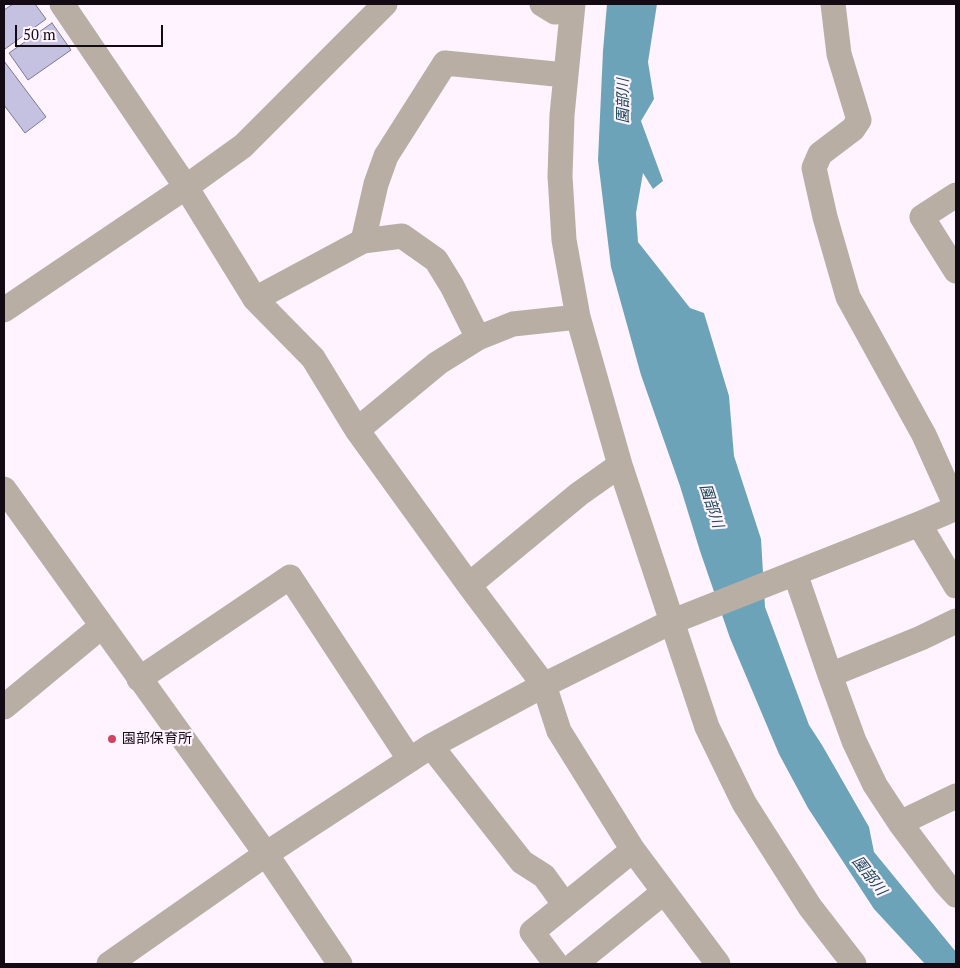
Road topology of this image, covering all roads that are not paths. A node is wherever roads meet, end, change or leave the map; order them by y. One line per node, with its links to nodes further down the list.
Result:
1 (62, 4): 6 (street)
2 (385, 4): 6 (street)
3 (833, 4): 17 (street)
4 (557, 7): 5 (street)
5 (566, 75): 8 (street); 12 (street)
6 (186, 187): 10 (street); 11 (street)
7 (956, 195): 9 (street)
8 (363, 240): 10 (street); 13 (street)
9 (956, 271)
10 (255, 299): 14 (street)
11 (4, 310)
12 (578, 317): 13 (street); 15 (street)
13 (478, 338): 14 (street)
14 (357, 430): 20 (street)
15 (620, 465): 20 (street); 22 (street)
16 (4, 489): 24 (street)
17 (956, 507): 18 (street)
18 (919, 524): 19 (street); 21 (street)
19 (789, 575): 22 (street); 25 (street)
20 (469, 585): 27 (street)
21 (956, 586)
22 (676, 621): 27 (street); 43 (street)
23 (956, 621): 25 (street)
24 (102, 626): 26 (street); 28 (street)
25 (830, 675): 32 (street)
26 (140, 679): 30 (street); 34 (street)
27 (544, 686): 29 (street); 33 (street)
28 (4, 708)
29 (431, 746): 30 (street); 37 (street)
30 (410, 760): 34 (street)
31 (956, 796): 32 (street)
32 (900, 823): 36 (street)
33 (633, 850): 35 (street); 37 (street)
34 (266, 854): 38 (street); 39 (street)
35 (664, 892): 41 (street); 42 (street)
36 (956, 895)
37 (565, 906): 40 (street)
38 (109, 964)
39 (340, 964)
40 (556, 964)
41 (575, 964)
42 (718, 964)
43 (854, 964)

